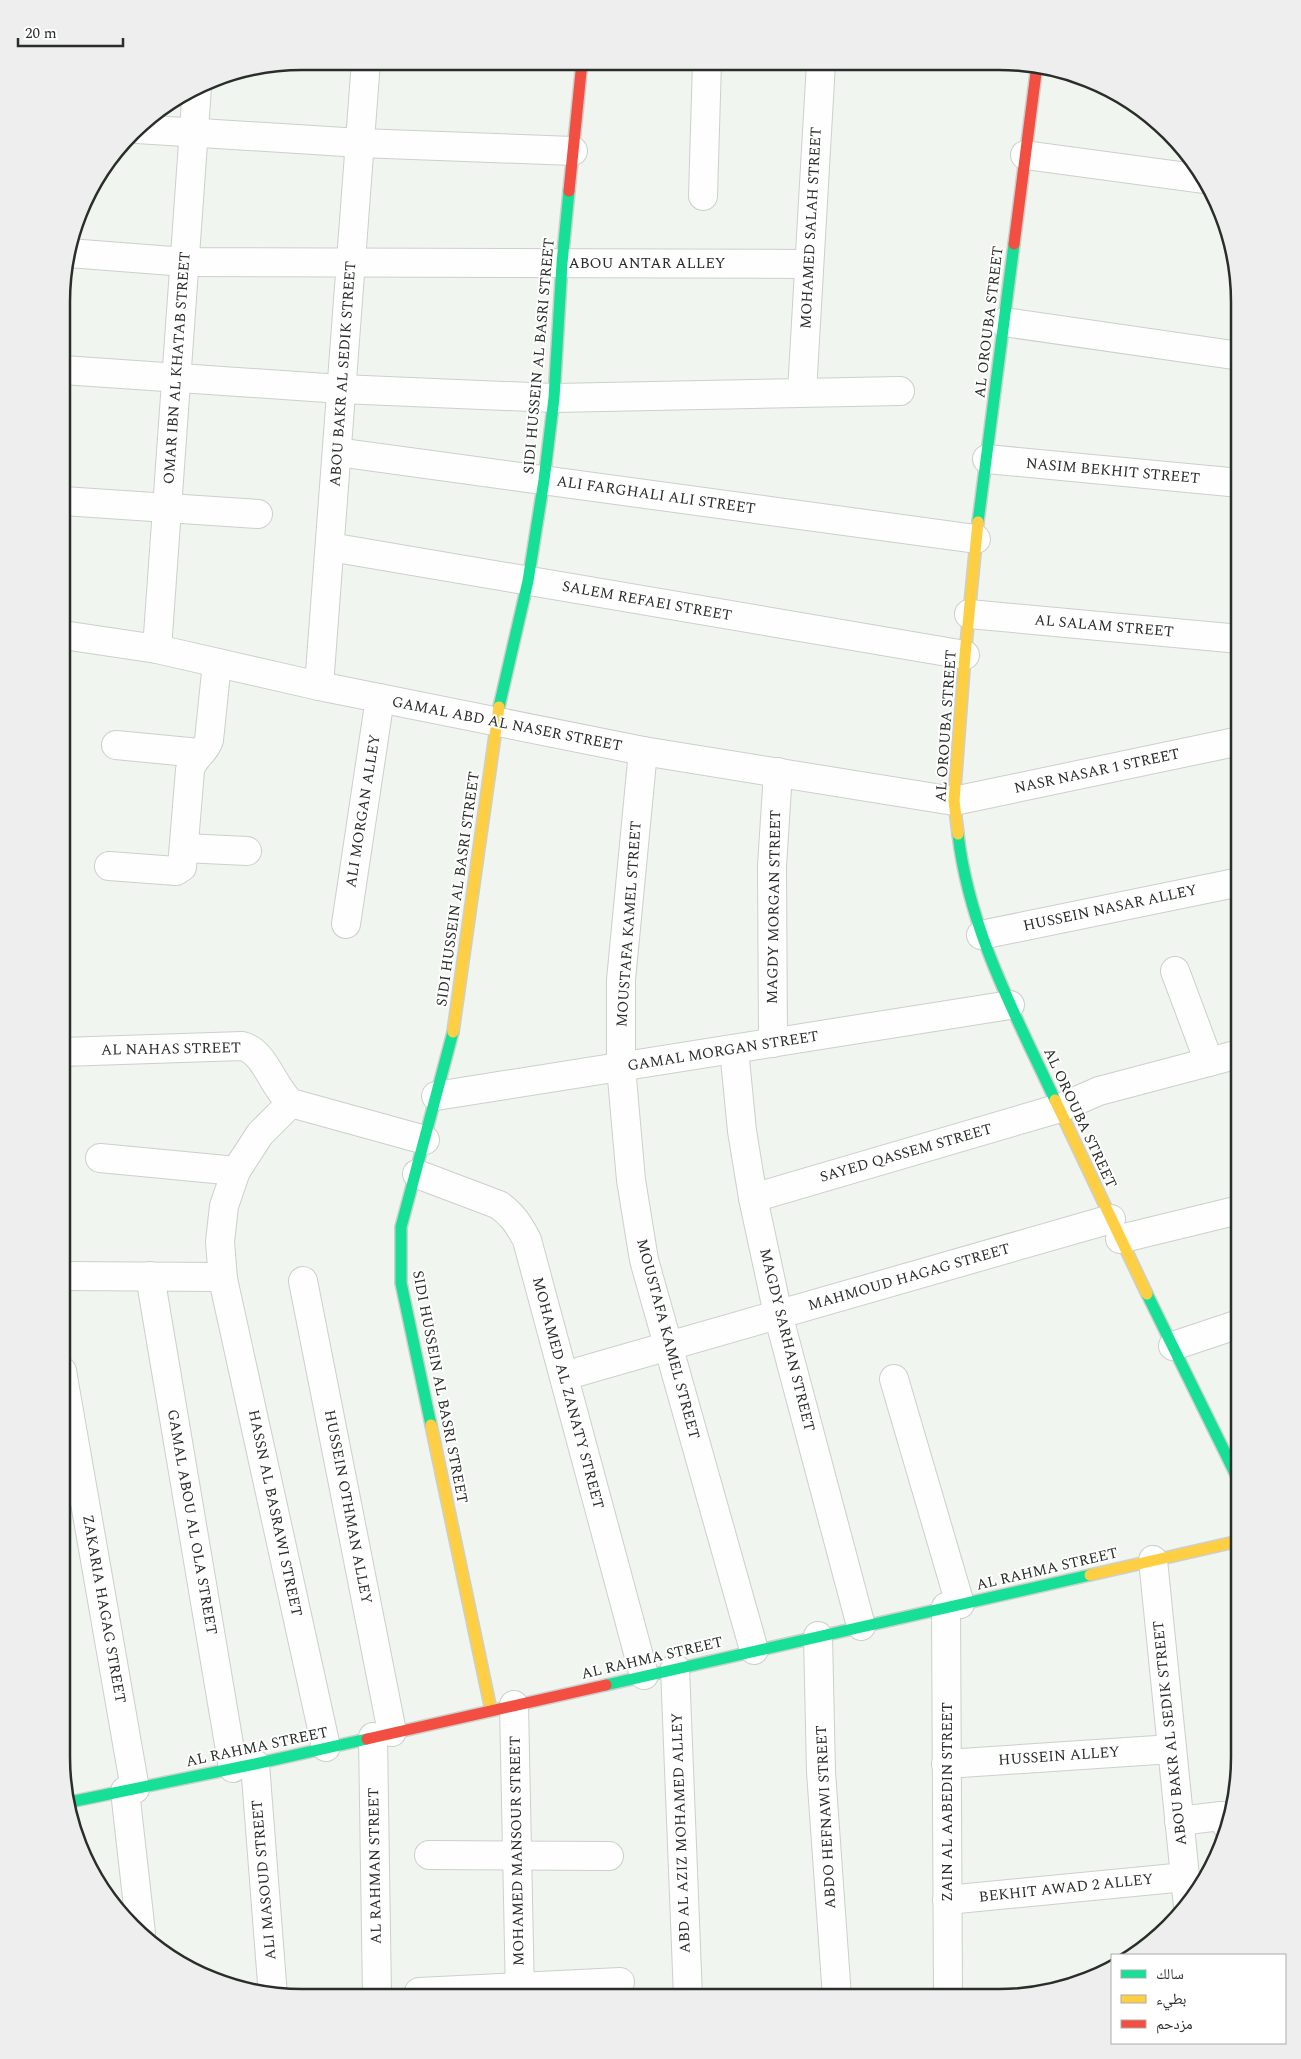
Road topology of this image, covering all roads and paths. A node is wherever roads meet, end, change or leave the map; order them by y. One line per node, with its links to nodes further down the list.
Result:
1 (365, 70): 9 (street, ABOU BAKR AL SEDIK STREET)
2 (581, 70): 10 (street, SIDI HUSSEIN AL BASRI STREET)
3 (707, 70): 13 (street)
4 (820, 70): 18 (street, MOHAMED SALAH STREET)
5 (1036, 73): 11 (street, AL OROUBA STREET)
6 (197, 95): 8 (street, OMAR IBN AL KHATAB STREET)
7 (147, 130): 8 (street)
8 (194, 133): 9 (street); 15 (street, OMAR IBN AL KHATAB STREET)
9 (360, 143): 10 (street); 16 (street, ABOU BAKR AL SEDIK STREET)
10 (573, 151): 17 (street, SIDI HUSSEIN AL BASRI STREET)
11 (1025, 155): 12 (street); 19 (street, AL OROUBA STREET)
12 (1195, 178)
13 (704, 196)
14 (75, 253): 15 (street, ABOU ANTAR ALLEY)
15 (185, 262): 16 (street, ABOU ANTAR ALLEY); 22 (street, OMAR IBN AL KHATAB STREET)
16 (351, 262): 17 (street, ABOU ANTAR ALLEY); 23 (street, ABOU BAKR AL SEDIK STREET)
17 (562, 263): 18 (street, ABOU ANTAR ALLEY); 26 (street, SIDI HUSSEIN AL BASRI STREET)
18 (809, 264): 25 (street, MOHAMED SALAH STREET)
19 (1004, 322): 20 (street); 28 (street, AL OROUBA STREET)
20 (1231, 355)
21 (70, 370): 22 (street)
22 (176, 378): 23 (street); 32 (street, OMAR IBN AL KHATAB STREET)
23 (341, 389): 26 (street); 27 (street, ABOU BAKR AL SEDIK STREET)
24 (900, 391): 25 (street)
25 (802, 392): 26 (street)
26 (554, 398): 29 (street, SIDI HUSSEIN AL BASRI STREET)
27 (336, 452): 29 (street, ALI FARGHALI ALI STREET); 35 (street, ABOU BAKR AL SEDIK STREET)
28 (986, 459): 30 (street, NASIM BEKHIT STREET); 34 (street, AL OROUBA STREET)
29 (544, 480): 34 (street, ALI FARGHALI ALI STREET); 36 (street, SIDI HUSSEIN AL BASRI STREET)
30 (1231, 482)
31 (70, 501): 32 (street)
32 (167, 508): 33 (street); 40 (street, OMAR IBN AL KHATAB STREET)
33 (258, 514)
34 (976, 539): 37 (street, AL OROUBA STREET)
35 (330, 547): 36 (street, SALEM REFAEI STREET); 43 (street, ABOU BAKR AL SEDIK STREET)
36 (528, 580): 41 (street, SALEM REFAEI STREET); 45 (street, SIDI HUSSEIN AL BASRI STREET)
37 (969, 614): 39 (street, AL SALAM STREET); 41 (street, AL OROUBA STREET)
38 (70, 636): 40 (street, GAMAL ABD AL NASER STREET)
39 (1231, 638)
40 (156, 649): 42 (street, GAMAL ABD AL NASER STREET)
41 (964, 655): 51 (street, AL OROUBA STREET)
42 (217, 663): 43 (street, GAMAL ABD AL NASER STREET); 49 (street)
43 (319, 686): 44 (street, GAMAL ABD AL NASER STREET)
44 (380, 698): 45 (street, GAMAL ABD AL NASER STREET); 56 (street, ALI MORGAN ALLEY)
45 (496, 720): 48 (street, GAMAL ABD AL NASER STREET); 66 (street, SIDI HUSSEIN AL BASRI STREET)
46 (1231, 743): 51 (street, NASR NASAR 1 STREET)
47 (116, 746): 49 (street)
48 (643, 751): 50 (street, GAMAL ABD AL NASER STREET); 65 (street, MOUSTAFA KAMEL STREET)
49 (199, 753): 52 (street)
50 (778, 772): 51 (street, GAMAL ABD AL NASER STREET); 60 (street, MAGDY MORGAN STREET)
51 (954, 801): 57 (street, AL OROUBA STREET)
52 (184, 848): 53 (street); 54 (street)
53 (248, 851)
54 (109, 866)
55 (1231, 884): 57 (street, HUSSEIN NASAR ALLEY)
56 (346, 924)
57 (981, 936): 59 (street, AL OROUBA STREET)
58 (1175, 971): 64 (street)
59 (1010, 1005): 60 (street, GAMAL MORGAN STREET); 68 (street, AL OROUBA STREET)
60 (773, 1043): 61 (street, GAMAL MORGAN STREET)
61 (734, 1049): 65 (street, GAMAL MORGAN STREET); 73 (street, MAGDY SARHAN STREET)
62 (70, 1052): 67 (street, AL NAHAS STREET)
63 (1231, 1056): 64 (street, SAYED QASSEM STREET)
64 (1209, 1062): 68 (street, SAYED QASSEM STREET)
65 (621, 1067): 66 (street, GAMAL MORGAN STREET); 82 (street, MOUSTAFA KAMEL STREET)
66 (436, 1096): 69 (street, SIDI HUSSEIN AL BASRI STREET)
67 (291, 1104): 69 (street); 71 (street, HASSN AL BASRAWI STREET)
68 (1060, 1108): 73 (street, SAYED QASSEM STREET); 75 (street, AL OROUBA STREET)
69 (425, 1140): 72 (street, SIDI HUSSEIN AL BASRI STREET)
70 (100, 1158): 71 (street)
71 (236, 1171): 78 (street, HASSN AL BASRAWI STREET)
72 (417, 1174): 84 (street, MOHAMED AL ZANATY STREET); 96 (street, SIDI HUSSEIN AL BASRI STREET)
73 (753, 1198): 80 (street, MAGDY SARHAN STREET)
74 (1231, 1211): 75 (street, MAHMOUD HAGAG STREET)
75 (1116, 1229): 80 (street, MAHMOUD HAGAG STREET); 83 (street, AL OROUBA STREET)
76 (70, 1276): 77 (street)
77 (150, 1276): 78 (street); 101 (street, GAMAL ABOU AL OLA STREET)
78 (223, 1279): 98 (street, HASSN AL BASRAWI STREET)
79 (303, 1281): 97 (street, HUSSEIN OTHMAN ALLEY)
80 (778, 1314): 82 (street, MAHMOUD HAGAG STREET); 91 (street, MAGDY SARHAN STREET)
81 (1231, 1327): 83 (street)
82 (668, 1346): 84 (street, MAHMOUD HAGAG STREET); 93 (street, MOUSTAFA KAMEL STREET)
83 (1173, 1346): 87 (street, AL OROUBA STREET)
84 (564, 1376): 95 (street, MOHAMED AL ZANATY STREET)
85 (894, 1379): 90 (street, ZAIN AL AABEDIN STREET)
86 (70, 1420): 102 (street, ZAKARIA HAGAG STREET)
87 (1231, 1465)
88 (1231, 1544): 89 (street, AL RAHMA STREET)
89 (1153, 1560): 90 (street, AL RAHMA STREET); 99 (street, ABOU BAKR AL SEDIK STREET)
90 (953, 1605): 91 (street, AL RAHMA STREET); 100 (street, ZAIN AL AABEDIN STREET)
91 (861, 1626): 92 (street, AL RAHMA STREET)
92 (818, 1636): 93 (street, AL RAHMA STREET); 119 (street, ABDO HEFNAWI STREET)
93 (754, 1650): 94 (street, AL RAHMA STREET)
94 (675, 1668): 95 (street, AL RAHMA STREET); 118 (street, ABD AL AZIZ MOHAMED ALLEY)
95 (644, 1675): 96 (street, AL RAHMA STREET)
96 (503, 1707): 97 (street, AL RAHMA STREET); 107 (street, MOHAMED MANSOUR STREET)
97 (383, 1734): 98 (street, AL RAHMA STREET); 115 (street, AL RAHMAN STREET)
98 (326, 1747): 101 (street, AL RAHMA STREET)
99 (1172, 1749): 100 (street, HUSSEIN ALLEY); 105 (street, ABOU BAKR AL SEDIK STREET)
100 (946, 1764): 111 (street, ZAIN AL AABEDIN STREET)
101 (244, 1766): 102 (street, AL RAHMA STREET); 114 (street, ALI MASOUD STREET)
102 (130, 1790): 103 (street, AL RAHMA STREET); 112 (street, ZAKARIA HAGAG STREET)
103 (74, 1801)
104 (1223, 1816): 105 (street)
105 (1179, 1821): 109 (street, ABOU BAKR AL SEDIK STREET)
106 (429, 1855): 107 (street)
107 (516, 1856): 108 (street); 116 (street, MOHAMED MANSOUR STREET)
108 (610, 1856)
109 (1184, 1877): 110 (street, ABOU BAKR AL SEDIK STREET); 111 (street, BEKHIT AWAD 2 ALLEY)
110 (1186, 1894)
111 (947, 1900): 120 (street, ZAIN AL AABEDIN STREET)
112 (140, 1923)
113 (620, 1982): 117 (street)
114 (272, 1987)
115 (376, 1989)
116 (520, 1989)
117 (550, 1989)
118 (688, 1989)
119 (836, 1989)
120 (948, 1989)

